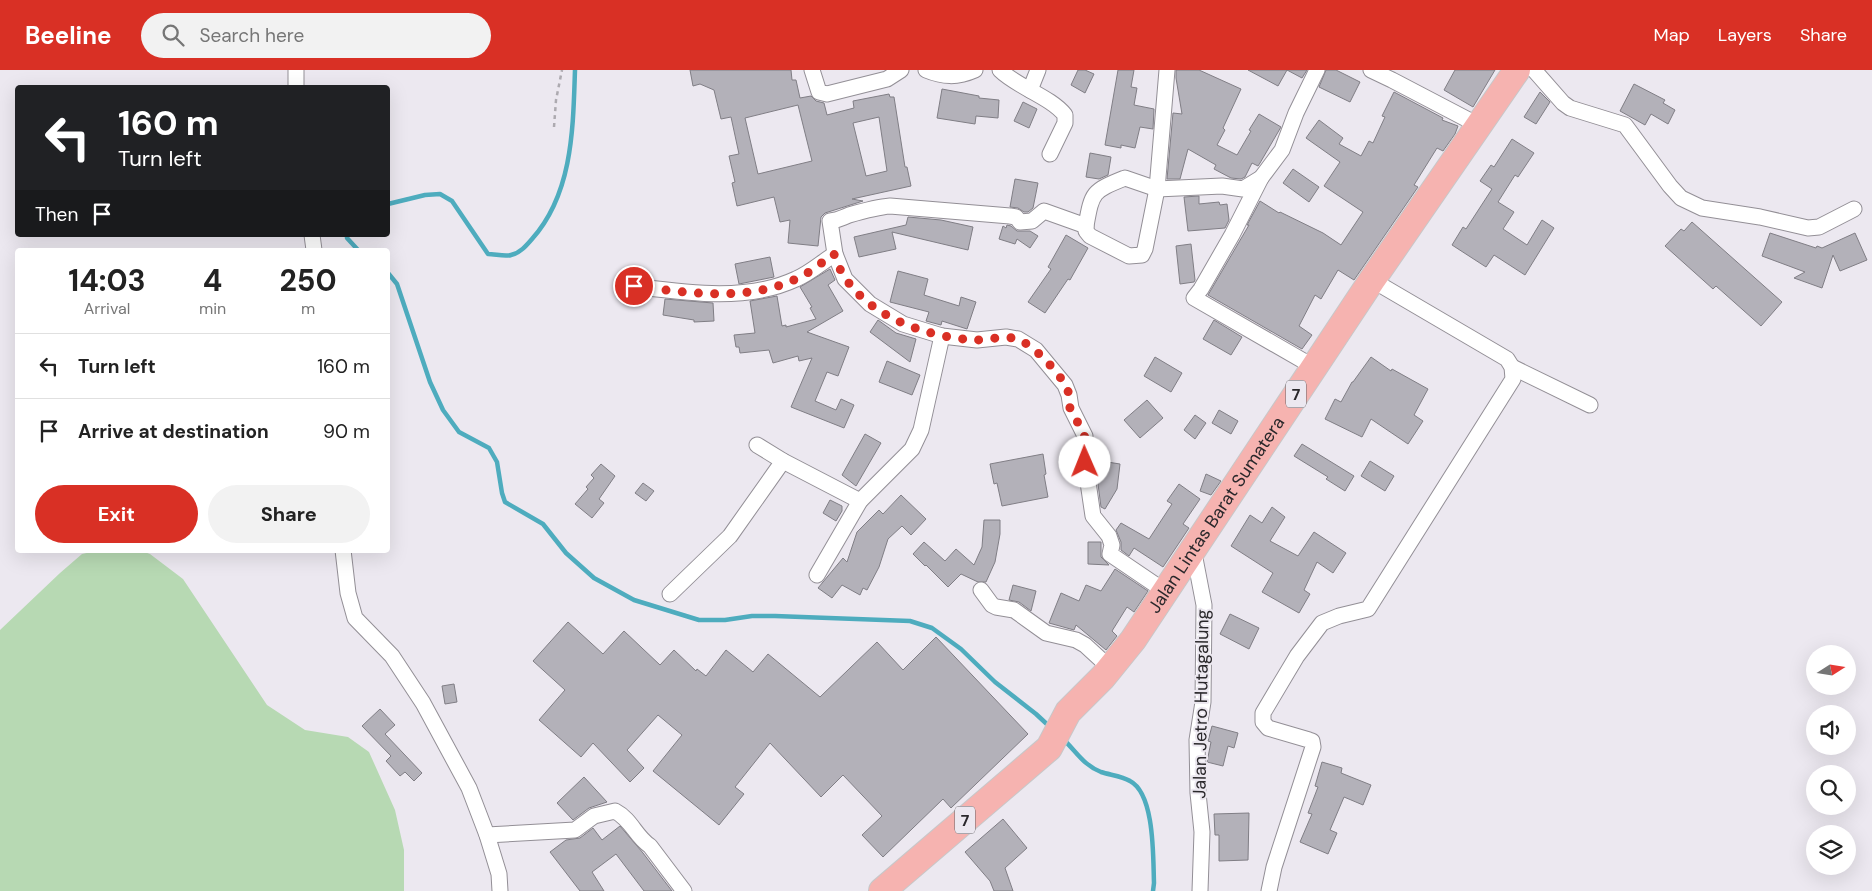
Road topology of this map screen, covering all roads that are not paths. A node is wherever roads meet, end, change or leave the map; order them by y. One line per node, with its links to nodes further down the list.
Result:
1 (296, 70): 13 (street)
2 (812, 70): 3 (street)
3 (901, 70)
4 (926, 70): 5 (street)
5 (975, 70)
6 (1000, 70): 14 (street)
7 (1038, 70): 14 (street)
8 (1167, 70): 18 (street)
9 (1317, 70): 17 (street)
10 (1371, 70): 15 (street)
11 (1517, 70): 15 (highway, Jalan Lintas Barat Sumatera / 7)
12 (1534, 70): 19 (street)
13 (296, 85)
14 (1030, 90): 16 (street)
15 (1478, 125): 22 (highway, Jalan Lintas Barat Sumatera / 7)
16 (1050, 154)
17 (1262, 178): 18 (street); 25 (street)
18 (1157, 189): 20 (street); 20 (street)
19 (1854, 209)
20 (1086, 226): 21 (street)
21 (834, 254): 23 (street); 24 (street)
22 (1372, 280): 25 (highway, Jalan Lintas Barat Sumatera / 7); 26 (street)
23 (634, 286)
24 (942, 336): 30 (street); 35 (street)
25 (1314, 367): 31 (highway, Jalan Lintas Barat Sumatera / 7)
26 (1512, 367): 27 (street); 43 (street)
27 (1590, 405)
28 (757, 445): 29 (street)
29 (783, 461): 30 (street); 36 (street)
30 (860, 501): 33 (street)
31 (1193, 548): 35 (highway, Jalan Lintas Barat Sumatera / 7); 42 (street, Jalan Jetro Hutagalung)
32 (343, 553): 38 (street)
33 (816, 576)
34 (981, 590): 37 (street)
35 (1166, 592): 37 (highway, Jalan Lintas Barat Sumatera / 7)
36 (670, 594)
37 (1110, 668): 41 (highway, Jalan Lintas Barat Sumatera / 7)
38 (487, 835): 39 (street); 40 (street)
39 (500, 891)
40 (684, 891)
41 (882, 891)
42 (1200, 891)
43 (1269, 891)

